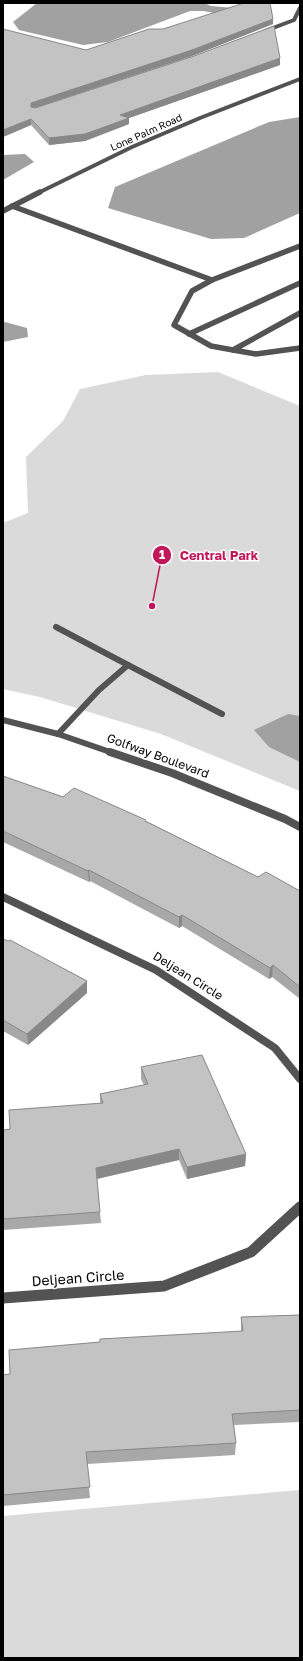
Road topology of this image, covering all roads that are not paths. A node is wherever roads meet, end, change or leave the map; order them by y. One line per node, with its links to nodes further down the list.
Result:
1 (300, 8): 2 (street)
2 (294, 20): 3 (street); 4 (street)
3 (300, 21)
4 (258, 34)
5 (300, 79): 6 (street, Lone Palm Road)
6 (12, 206): 7 (street, Lone Palm Road); 9 (street)
7 (3, 211)
8 (300, 246): 9 (street)
9 (212, 280): 12 (street)
10 (300, 283): 12 (street)
11 (300, 313): 14 (street)
12 (189, 334): 14 (street)
13 (300, 348): 14 (street)
14 (233, 350)
15 (56, 627): 16 (street)
16 (128, 665): 17 (street); 19 (street)
17 (222, 714)
18 (3, 720): 19 (street, Golfway Boulevard)
19 (58, 734): 20 (street, Golfway Boulevard)
20 (300, 826)
21 (3, 897): 22 (street, Deljean Circle)
22 (300, 1079)
23 (300, 1207): 24 (street, Deljean Circle)
24 (3, 1298)

